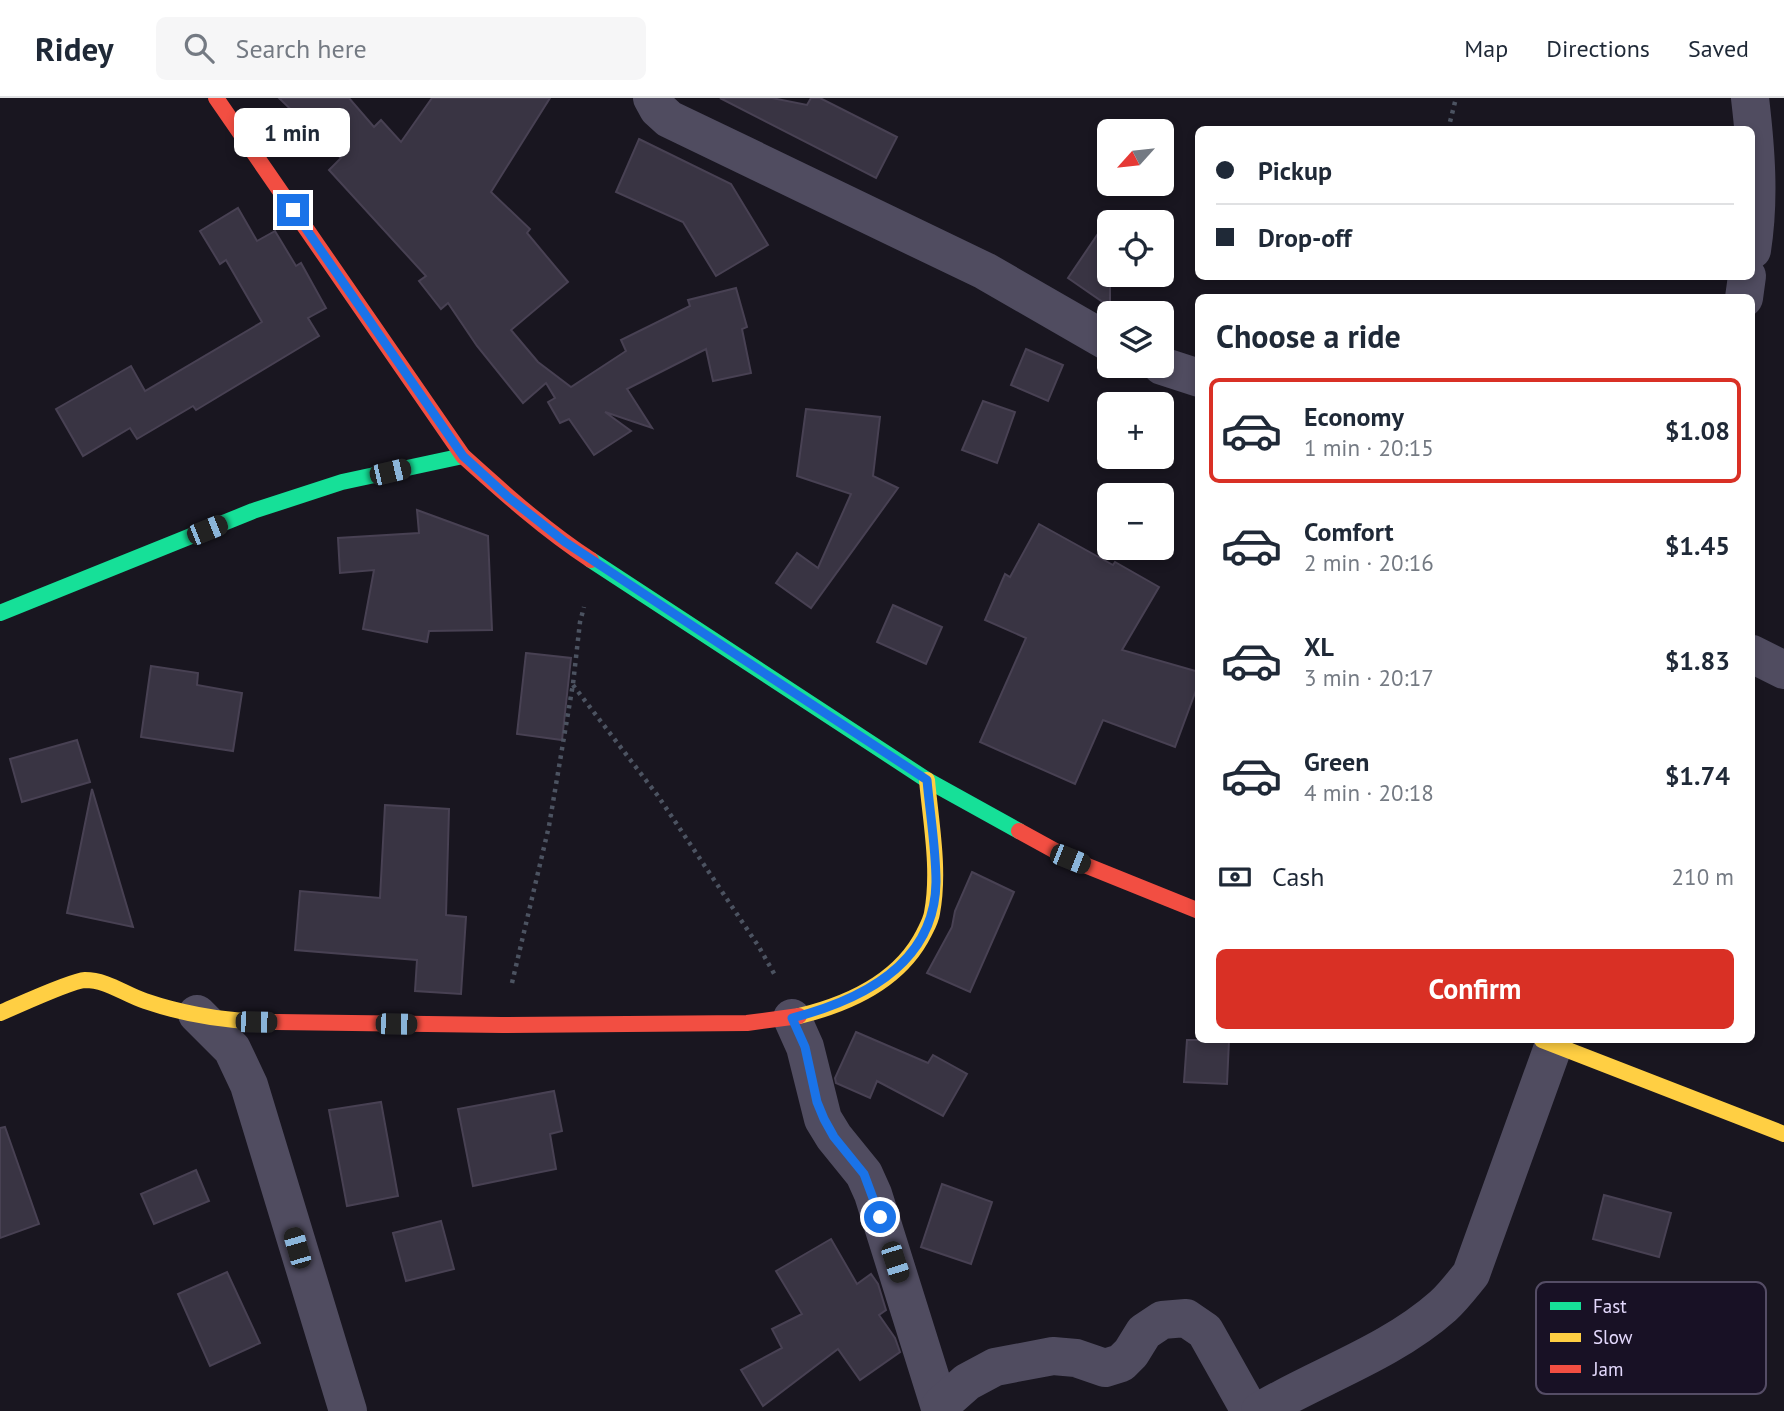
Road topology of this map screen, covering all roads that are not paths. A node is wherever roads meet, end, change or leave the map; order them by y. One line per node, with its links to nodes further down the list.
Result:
1 (216, 98): 11 (street)
2 (623, 98): 4 (street)
3 (1750, 98): 5 (street)
4 (660, 108): 8 (street)
5 (1754, 126)
6 (1755, 137): 7 (street)
7 (1755, 230)
8 (1097, 336)
9 (1174, 370): 10 (street)
10 (1195, 377)
11 (463, 456): 12 (street); 15 (street)
12 (0, 613)
13 (1755, 656): 14 (street)
14 (1784, 670)
15 (927, 780): 16 (street); 19 (street)
16 (1195, 909)
17 (0, 1013): 18 (street)
18 (197, 1014): 19 (street); 24 (street)
19 (792, 1018): 23 (street)
20 (1548, 1043): 26 (street)
21 (1551, 1043): 22 (street)
22 (1784, 1134)
23 (941, 1409): 25 (street)
24 (348, 1411)
25 (1250, 1411)
26 (1260, 1411)

